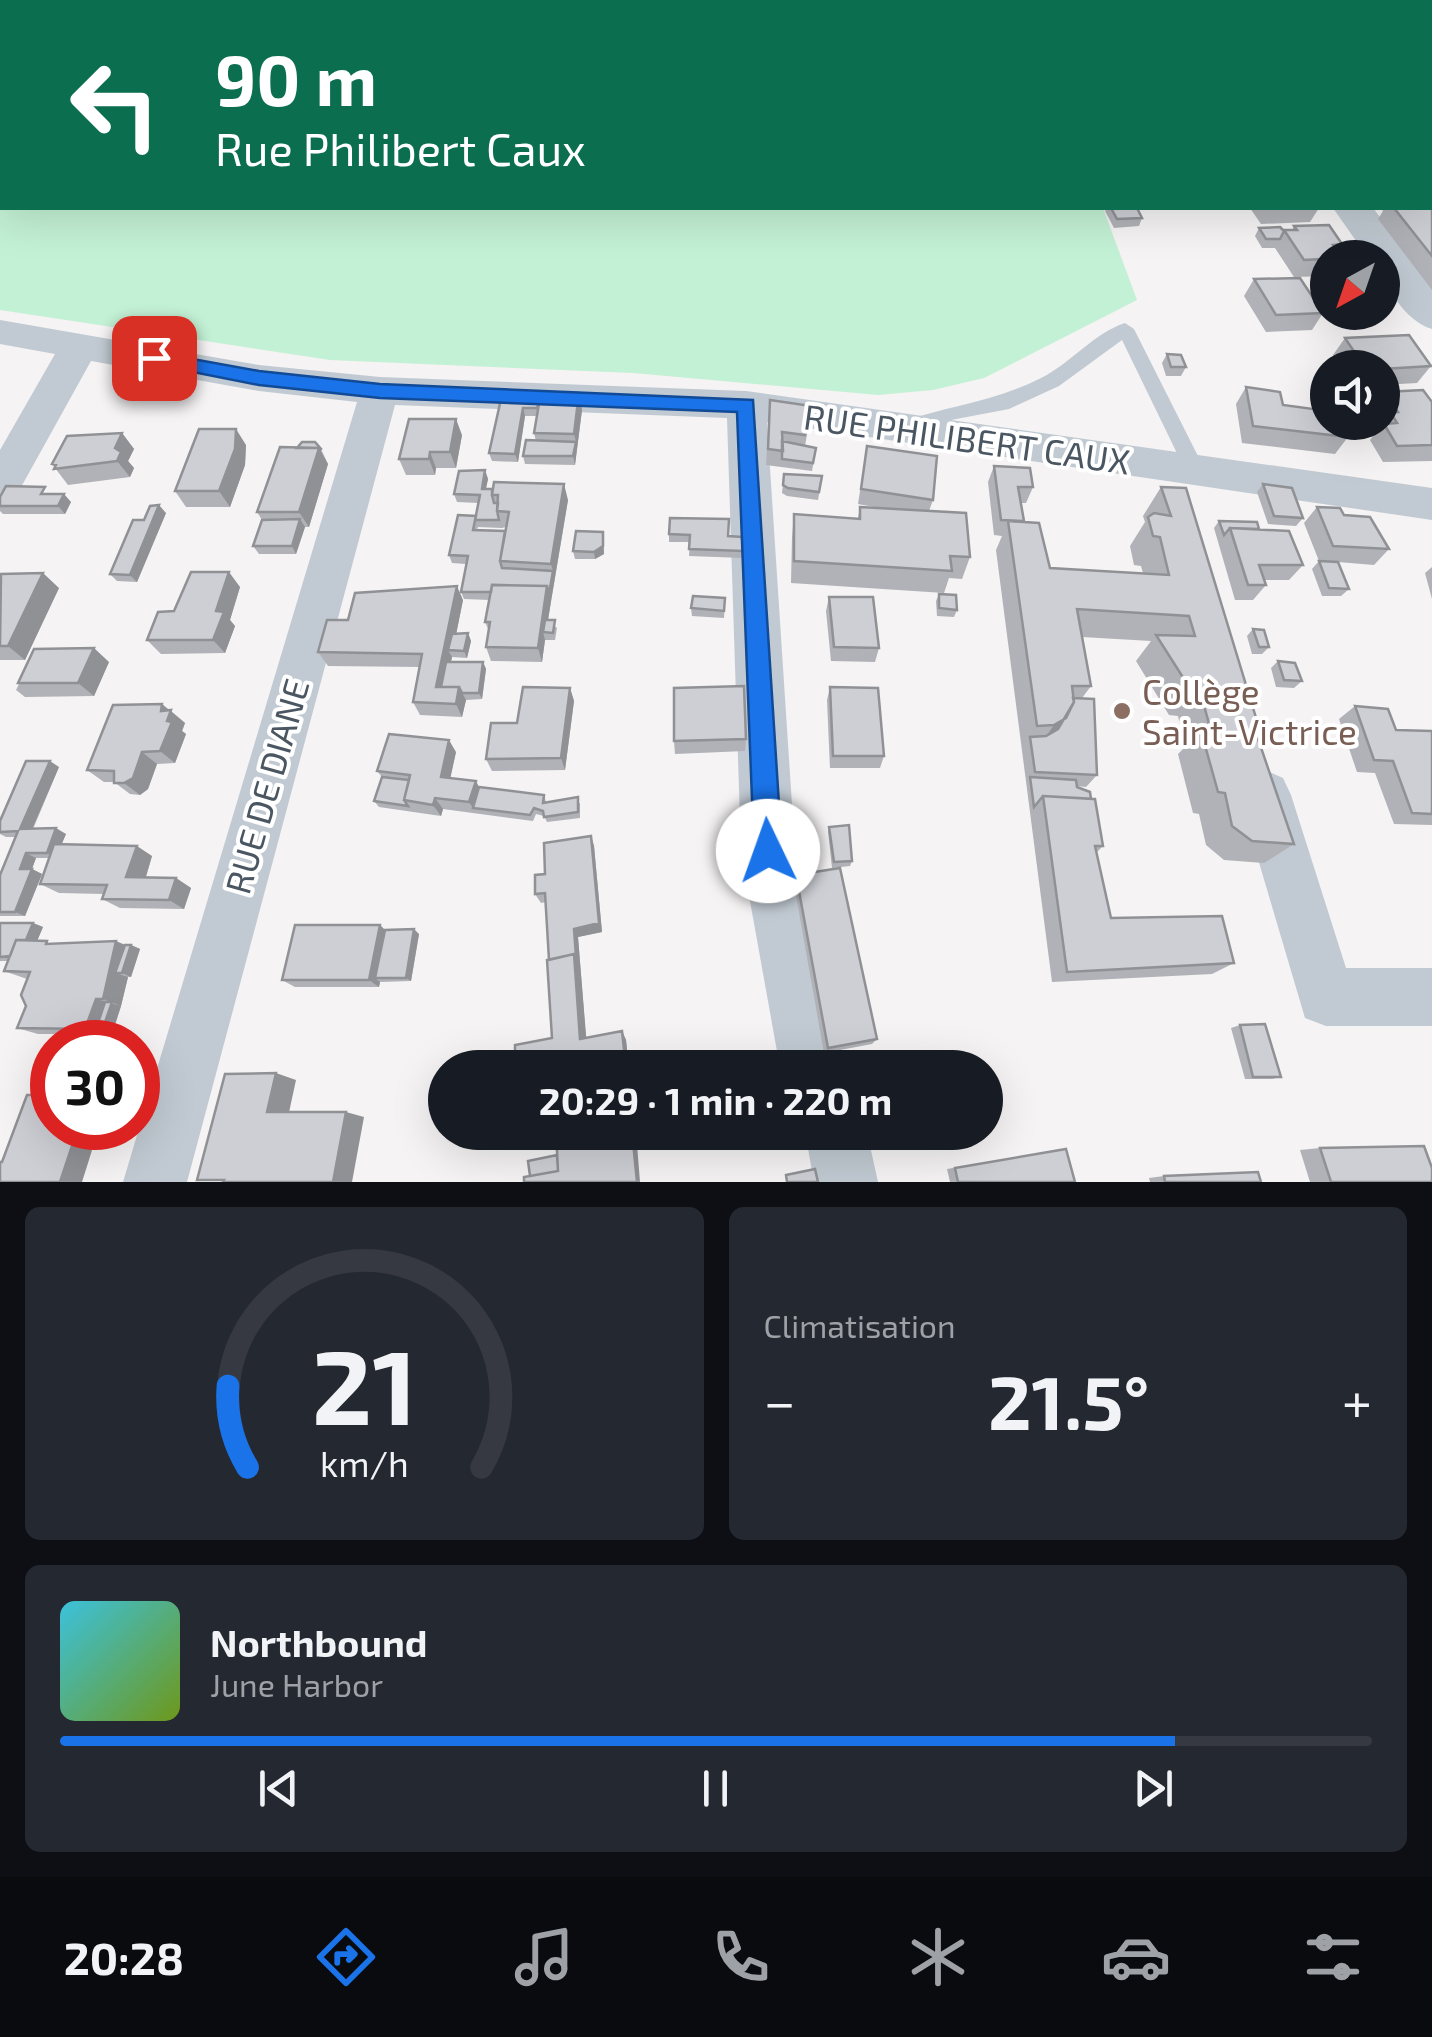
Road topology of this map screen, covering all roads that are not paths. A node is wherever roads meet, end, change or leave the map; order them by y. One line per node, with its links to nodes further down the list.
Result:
1 (1354, 210): 2 (street)
2 (1432, 314)
3 (0, 332): 4 (street, RUE PHILIBERT CAUX)
4 (84, 346): 5 (street, RUE PHILIBERT CAUX); 9 (street)
5 (380, 391): 6 (street, RUE PHILIBERT CAUX); 16 (street, RUE DE DIANE)
6 (746, 405): 7 (street, RUE PHILIBERT CAUX); 14 (street)
7 (905, 429): 8 (street, RUE PHILIBERT CAUX); 8 (lane)
8 (1183, 464): 10 (street, RUE PHILIBERT CAUX); 11 (street)
9 (0, 487)
10 (1432, 504)
11 (1184, 524)
12 (1252, 752): 13 (street)
13 (1432, 997)
14 (807, 1050)
15 (840, 1150): 17 (street)
16 (155, 1182)
17 (846, 1182)

